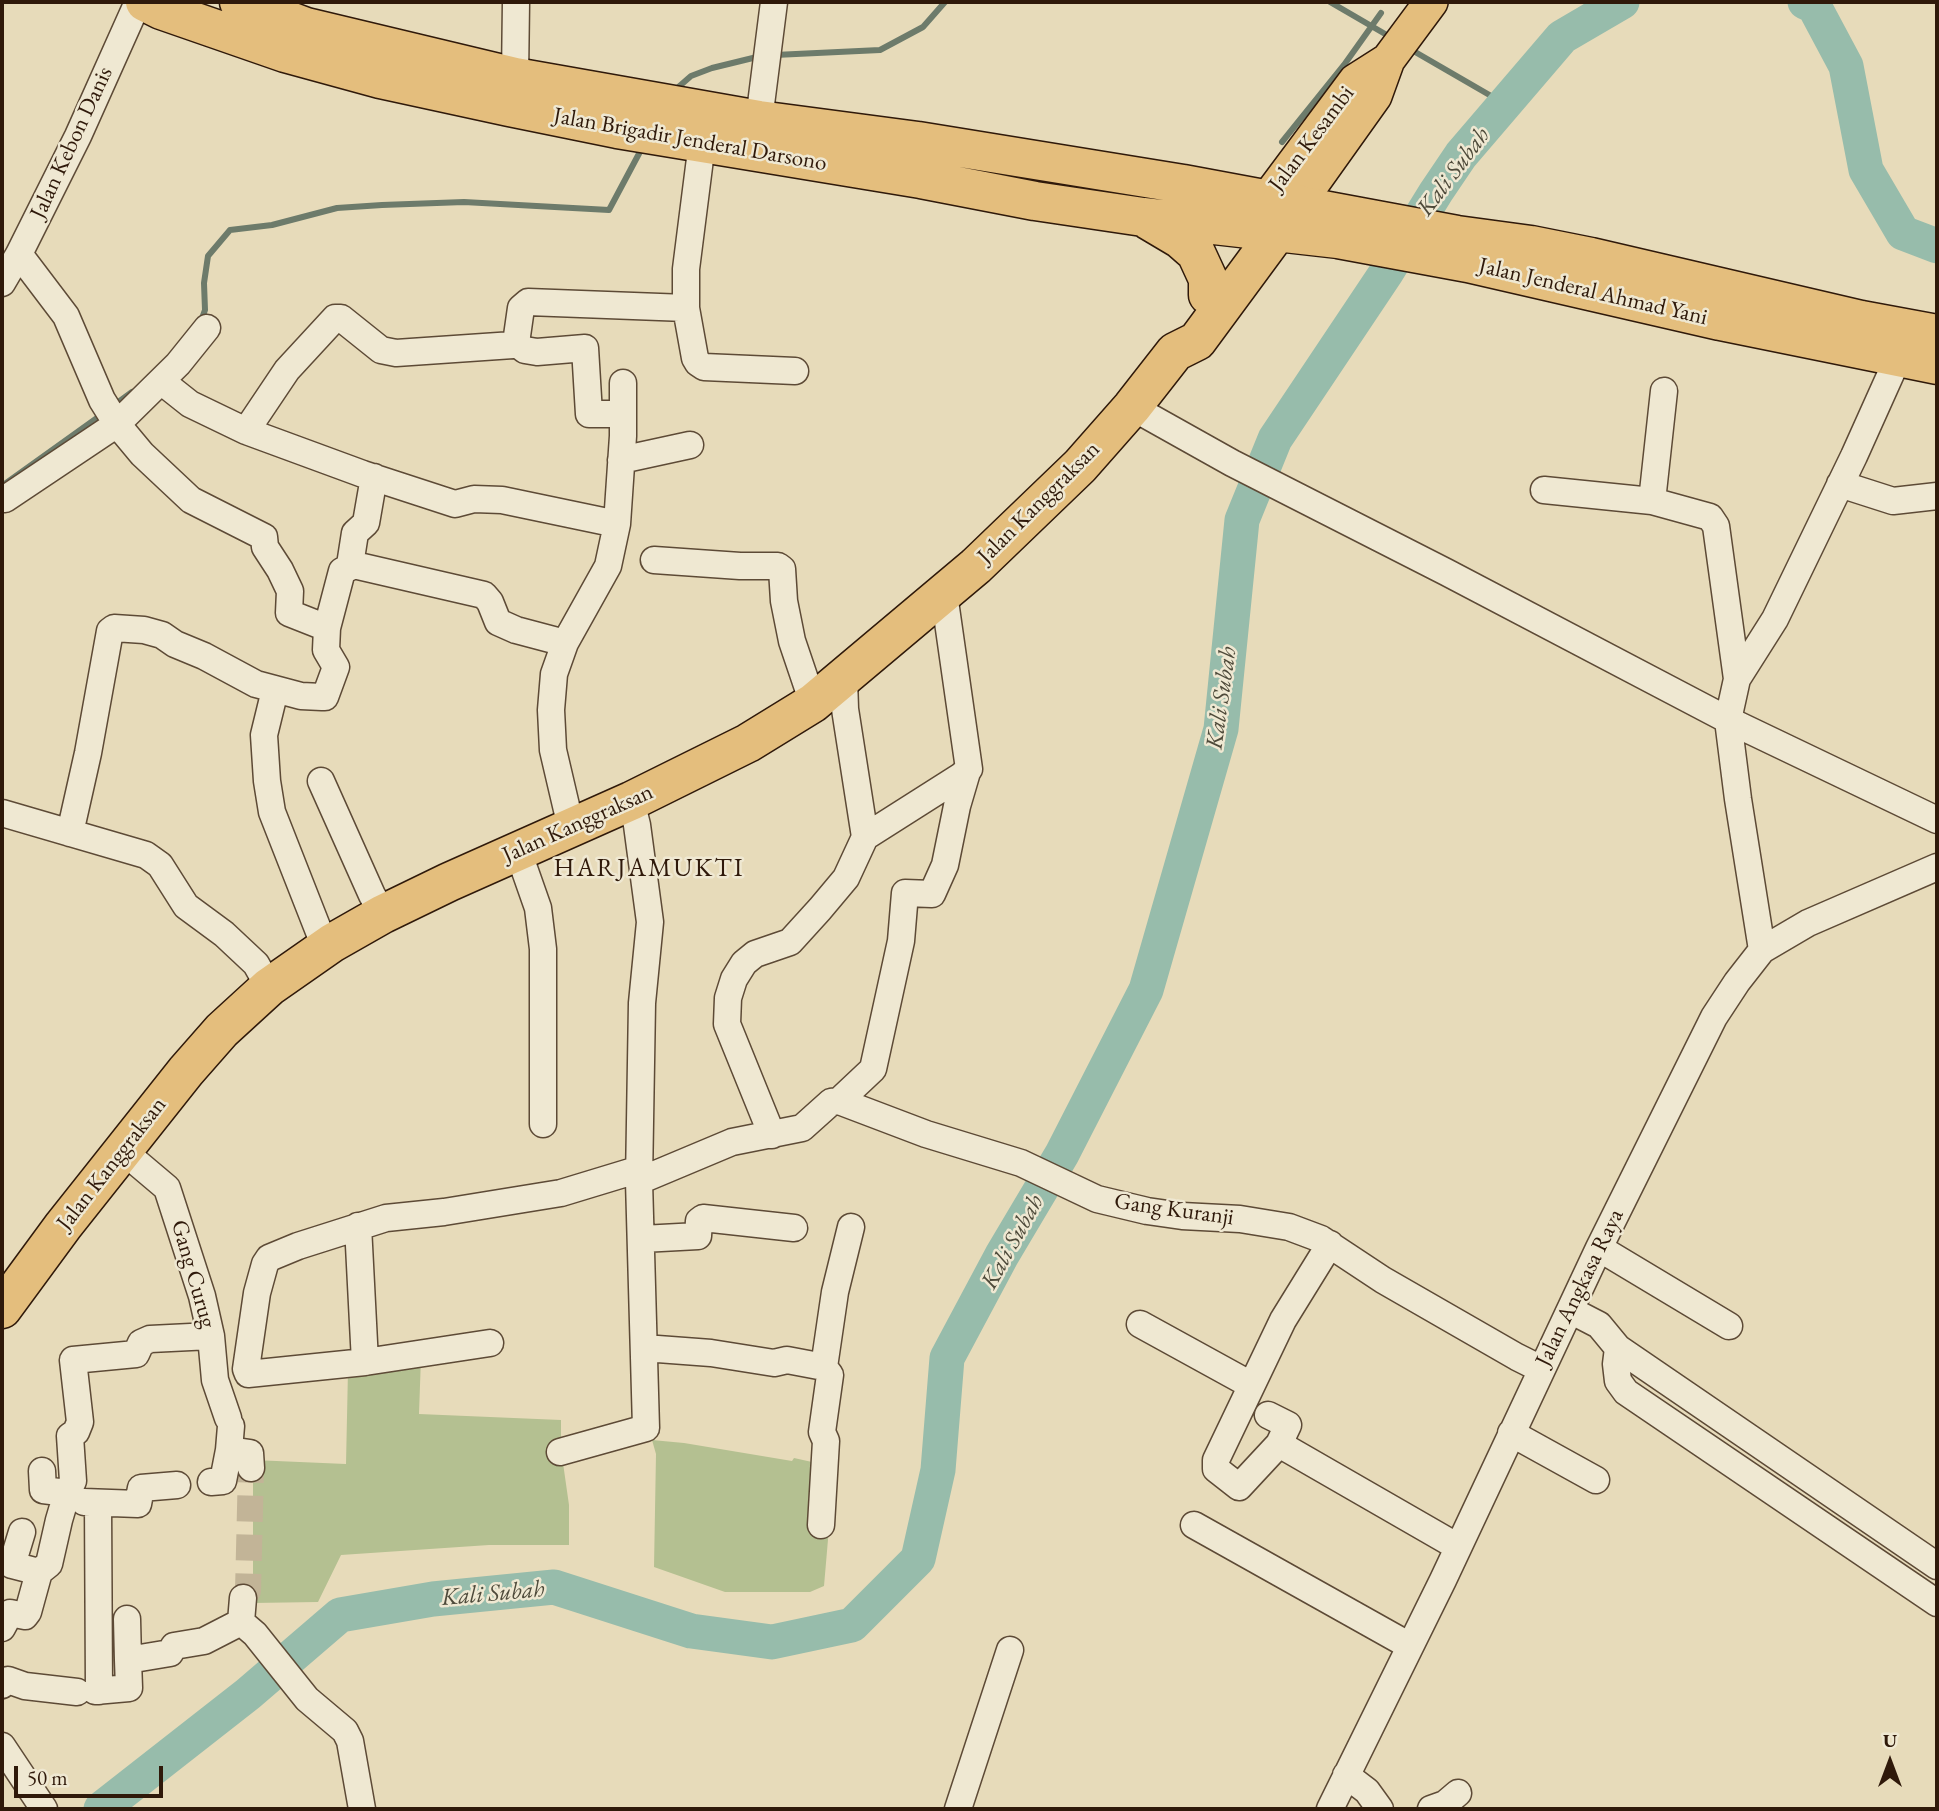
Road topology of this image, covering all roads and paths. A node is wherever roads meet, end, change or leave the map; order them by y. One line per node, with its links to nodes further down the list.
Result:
1 (138, 2): 12 (street, Jalan Kebon Danis)
2 (145, 2): 9 (highway, Jalan Brigadir Jenderal Darsono)
3 (239, 2): 7 (highway, Jalan Brigadir Jenderal Darsono)
4 (516, 2): 7 (street)
5 (774, 2): 8 (street)
6 (1422, 8): 10 (main road, Jalan Kesambi)
7 (515, 77): 9 (highway, Jalan Brigadir Jenderal Darsono)
8 (761, 106): 9 (highway, Jalan Brigadir Jenderal Darsono); 10 (highway, Jalan Brigadir Jenderal Darsono)
9 (695, 131): 11 (highway, Jalan Brigadir Jenderal Darsono); 16 (street)
10 (1272, 216): 11 (highway, Jalan Brigadir Jenderal Darsono); 13 (highway, Jalan Jenderal Ahmad Yani); 15 (highway, Jalan Kanggraksan); 20 (highway, Jalan Kanggraksan)
11 (1143, 217): 15 (highway)
12 (19, 254): 14 (street, Jalan Kebon Danis); 28 (street)
13 (1529, 261): 18 (highway, Jalan Jenderal Ahmad Yani); 21 (highway, Jalan Jenderal Ahmad Yani)
14 (2, 283)
15 (1208, 295): 20 (highway, Jalan Kanggraksan)
16 (686, 308): 19 (street); 23 (street)
17 (207, 328): 24 (street)
18 (1937, 334)
19 (516, 343): 29 (street); 30 (street)
20 (1175, 352): 27 (highway, Jalan Kanggraksan)
21 (1898, 358): 22 (highway, Jalan Jenderal Ahmad Yani); 34 (street)
22 (1937, 365)
23 (795, 371)
24 (161, 381): 28 (street); 30 (street)
25 (623, 383): 29 (street)
26 (1664, 391): 38 (street)
27 (1132, 407): 42 (highway, Jalan Kanggraksan); 49 (street)
28 (111, 414): 37 (street); 43 (street)
29 (623, 414): 32 (street)
30 (246, 431): 33 (street)
31 (690, 445): 32 (street)
32 (621, 460): 39 (street)
33 (374, 477): 39 (street); 41 (street)
34 (1840, 484): 36 (street); 45 (street)
35 (1544, 490): 38 (street)
36 (1937, 496)
37 (5, 499)
38 (1652, 501): 45 (street)
39 (617, 524): 44 (street)
40 (654, 560): 48 (street)
41 (350, 565): 43 (street); 44 (street)
42 (944, 594): 46 (highway, Jalan Kanggraksan); 50 (street)
43 (327, 628): 47 (street)
44 (565, 643): 55 (street)
45 (1737, 678): 49 (street)
46 (844, 679): 48 (highway, Jalan Kanggraksan); 57 (street)
47 (275, 690): 56 (street); 61 (street)
48 (813, 703): 52 (highway, Jalan Kanggraksan)
49 (1728, 720): 54 (street); 62 (street)
50 (967, 772): 57 (street); 64 (street)
51 (321, 781): 60 (street)
52 (631, 801): 55 (highway, Jalan Kanggraksan); 68 (street)
53 (2, 813): 56 (street)
54 (1937, 820)
55 (571, 827): 58 (highway, Jalan Kanggraksan)
56 (70, 833): 63 (street)
57 (865, 836): 66 (street)
58 (518, 851): 60 (highway, Jalan Kanggraksan); 65 (street)
59 (1937, 867): 62 (street, Jalan Angkasa Raya)
60 (383, 914): 61 (highway, Jalan Kanggraksan)
61 (325, 947): 63 (highway, Jalan Kanggraksan)
62 (1762, 950): 74 (street, Jalan Angkasa Raya)
63 (269, 987): 67 (highway, Jalan Kanggraksan)
64 (839, 1101): 66 (street); 73 (street, Gang Kuranji)
65 (543, 1124)
66 (772, 1136): 68 (street)
67 (122, 1150): 75 (highway, Jalan Kanggraksan); 79 (street, Gang Curug)
68 (639, 1175): 69 (street); 72 (street)
69 (358, 1226): 83 (street); 83 (street)
70 (850, 1227): 84 (street)
71 (794, 1228): 72 (street)
72 (642, 1238): 81 (street)
73 (1330, 1244): 85 (street, Gang Kuranji); 86 (street)
74 (1599, 1248): 76 (street, Jalan Angkasa Raya); 78 (street)
75 (2, 1310)
76 (1580, 1315): 82 (street); 85 (street, Jalan Angkasa Raya)
77 (1140, 1324): 86 (street)
78 (1729, 1326)
79 (211, 1336): 88 (street, Gang Curug); 96 (street)
80 (490, 1343): 83 (street)
81 (644, 1348): 84 (street); 91 (street)
82 (1618, 1348): 94 (street); 97 (street)
83 (365, 1362)
84 (824, 1367): 98 (street)
85 (1541, 1369): 89 (street, Jalan Angkasa Raya)
86 (1251, 1385): 90 (street)
87 (1268, 1415): 90 (street)
88 (229, 1432): 92 (street); 96 (street)
89 (1511, 1433): 95 (street); 101 (street, Jalan Angkasa Raya)
90 (1279, 1444): 101 (street)
91 (560, 1452)
92 (251, 1468)
93 (42, 1471): 96 (street)
94 (1809, 1479): 97 (street); 102 (street)
95 (1596, 1480)
96 (77, 1500): 103 (street); 111 (street)
97 (1793, 1503): 104 (street)
98 (821, 1525)
99 (1194, 1525): 107 (street)
100 (22, 1532): 103 (street)
101 (1458, 1547): 107 (street, Jalan Angkasa Raya)
102 (1937, 1566)
103 (39, 1572): 106 (street)
104 (1937, 1603)
105 (127, 1619): 109 (street)
106 (2, 1628)
107 (1410, 1646): 113 (street, Jalan Angkasa Raya)
108 (1010, 1650): 117 (street)
109 (128, 1660): 111 (street); 116 (street)
110 (2, 1685): 111 (street)
111 (90, 1691)
112 (2, 1746): 115 (street)
113 (1346, 1775): 118 (street, Jalan Angkasa Raya); 119 (street)
114 (1458, 1793): 120 (street)
115 (44, 1809)
116 (362, 1809)
117 (958, 1809)
118 (1330, 1809)
119 (1380, 1809)
120 (1432, 1809)

